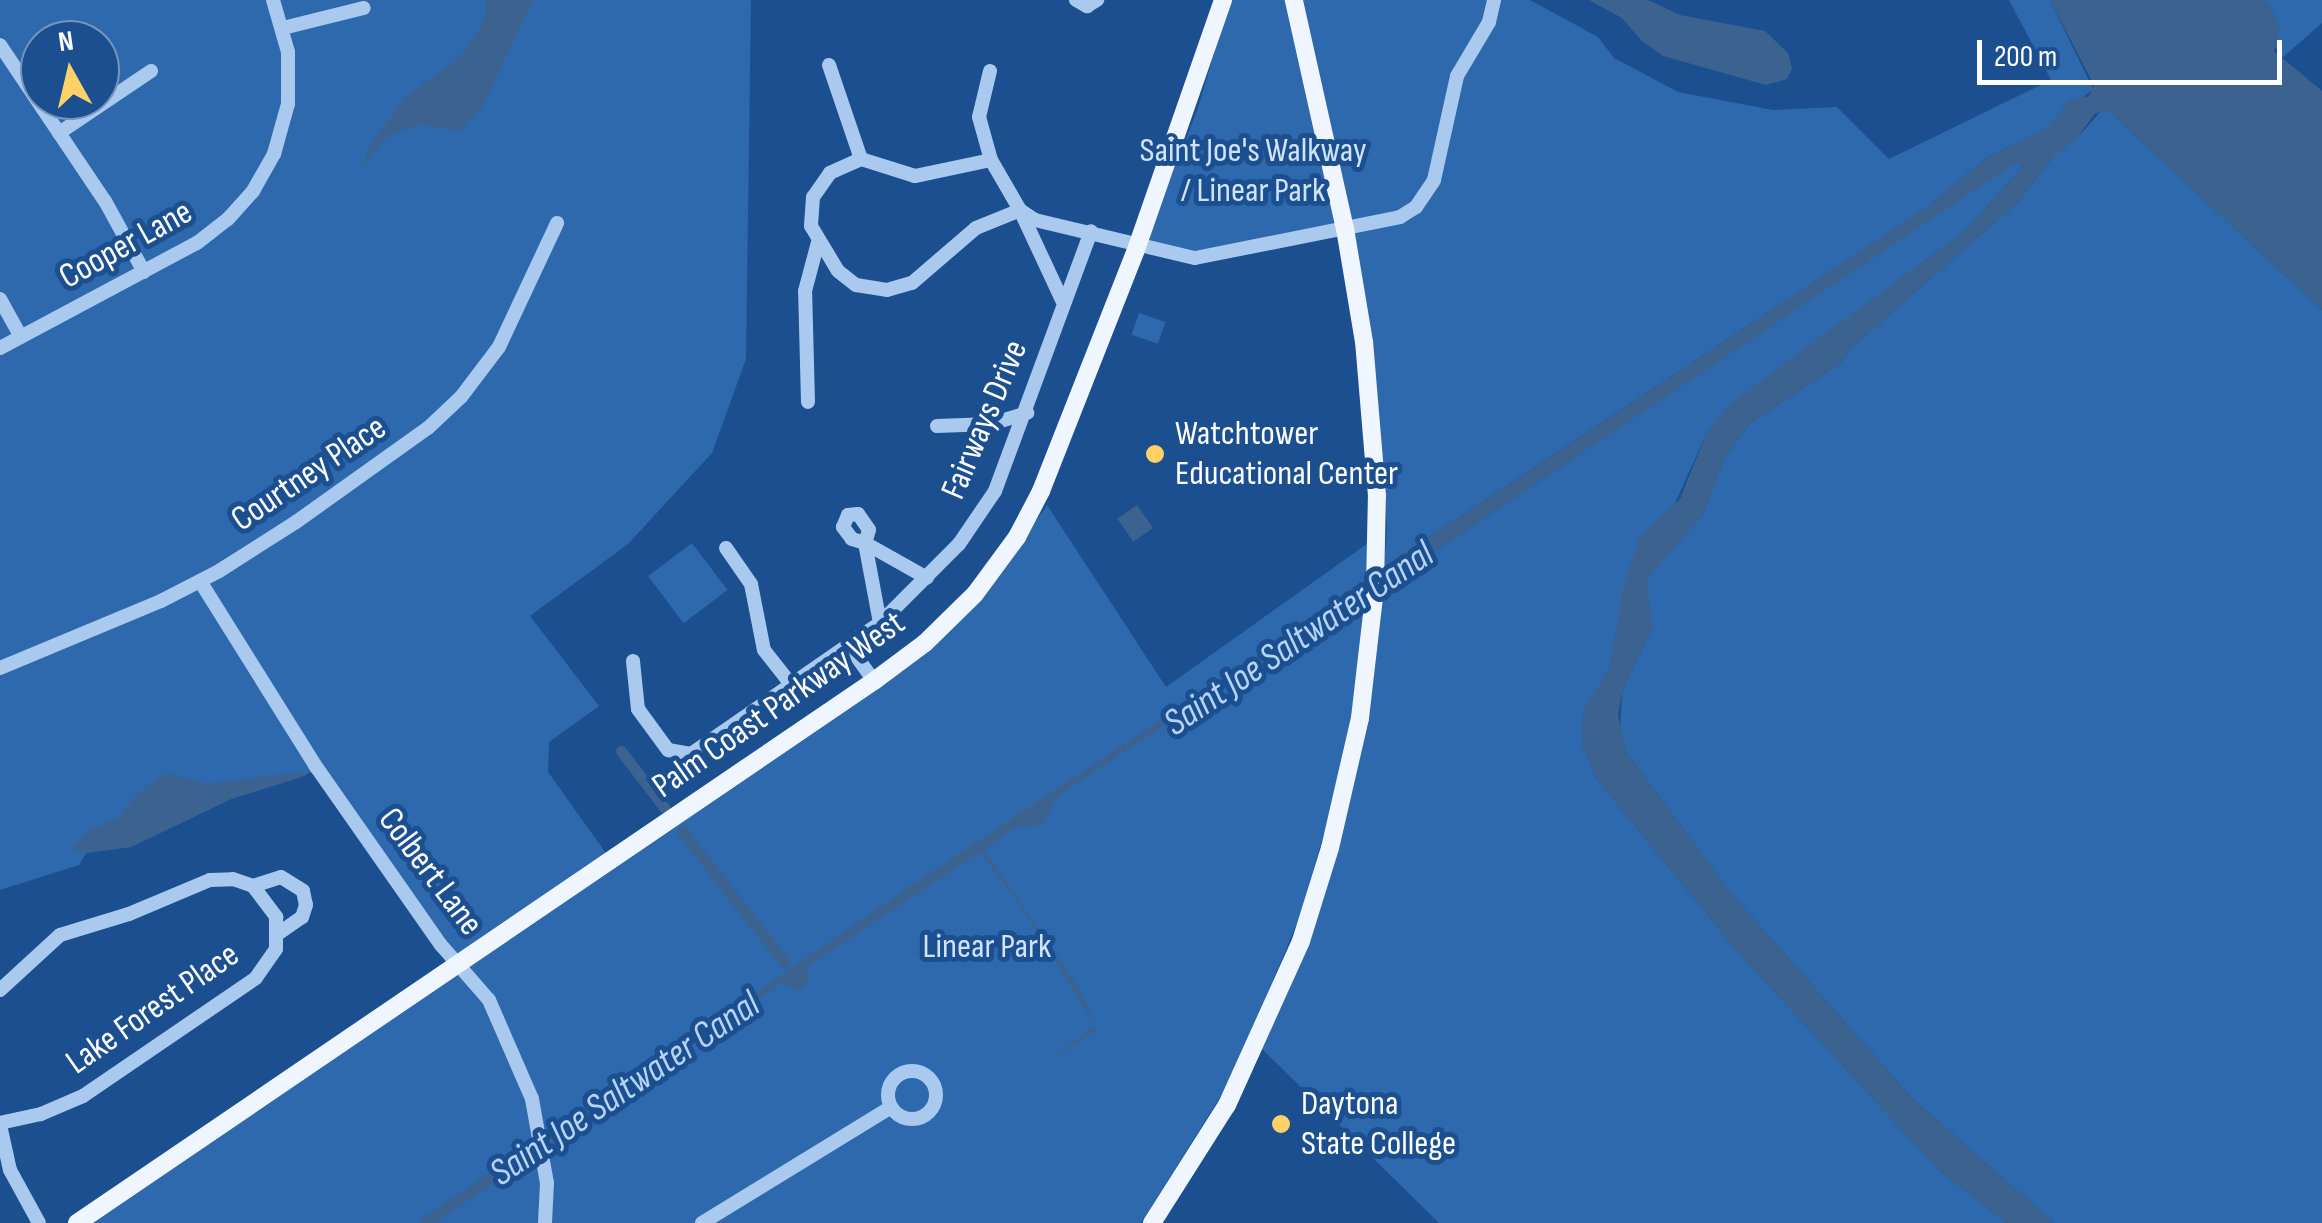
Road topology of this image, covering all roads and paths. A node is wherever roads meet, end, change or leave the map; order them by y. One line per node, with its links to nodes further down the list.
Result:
1 (274, 0): 8 (street, Cooper Lane)
2 (1076, 0): 3 (street)
3 (1097, 0)
4 (1223, 0): 21 (main road, Palm Coast Parkway West)
5 (1294, 0): 18 (main road)
6 (1494, 0): 18 (street)
7 (364, 8): 8 (street)
8 (283, 28): 22 (street, Cooper Lane)
9 (0, 45): 13 (street)
10 (829, 65): 14 (street)
11 (990, 71): 15 (street)
12 (151, 72): 13 (street)
13 (59, 133): 22 (street)
14 (860, 159): 15 (street); 20 (street)
15 (991, 160): 16 (street)
16 (1020, 210): 19 (street); 20 (street); 24 (street)
17 (557, 224): 32 (street, Courtney Place)
18 (1344, 229): 21 (street); 49 (main road)
19 (1091, 231): 21 (street); 24 (street, Fairways Drive)
20 (818, 242): 27 (street)
21 (1137, 246): 37 (main road, Palm Coast Parkway West)
22 (144, 272): 25 (street, Cooper Lane)
23 (0, 299): 25 (street)
24 (1062, 300): 28 (street, Fairways Drive)
25 (21, 337): 26 (street, Cooper Lane)
26 (0, 348)
27 (808, 402)
28 (1027, 413): 29 (street); 31 (street, Fairways Drive)
29 (936, 426)
30 (726, 548): 38 (street)
31 (927, 578): 33 (street, Fairways Drive); 33 (street)
32 (200, 581): 36 (street, Courtney Place); 41 (street, Colbert Lane)
33 (880, 623): 34 (street, Fairways Drive)
34 (849, 646): 37 (street); 38 (street, Fairways Drive)
35 (634, 661): 38 (street, Fairways Drive)
36 (0, 668)
37 (874, 681): 41 (main road, Palm Coast Parkway West)
38 (790, 683)
39 (254, 886): 40 (street, Lake Forest Place); 40 (street); 42 (street)
40 (278, 934): 44 (street, Lake Forest Place)
41 (460, 963): 46 (main road, Palm Coast Parkway West); 47 (street, Colbert Lane)
42 (0, 990)
43 (890, 1107): 48 (street)
44 (0, 1124): 45 (street)
45 (39, 1223)
46 (77, 1223)
47 (546, 1223)
48 (702, 1223)
49 (1152, 1223)

